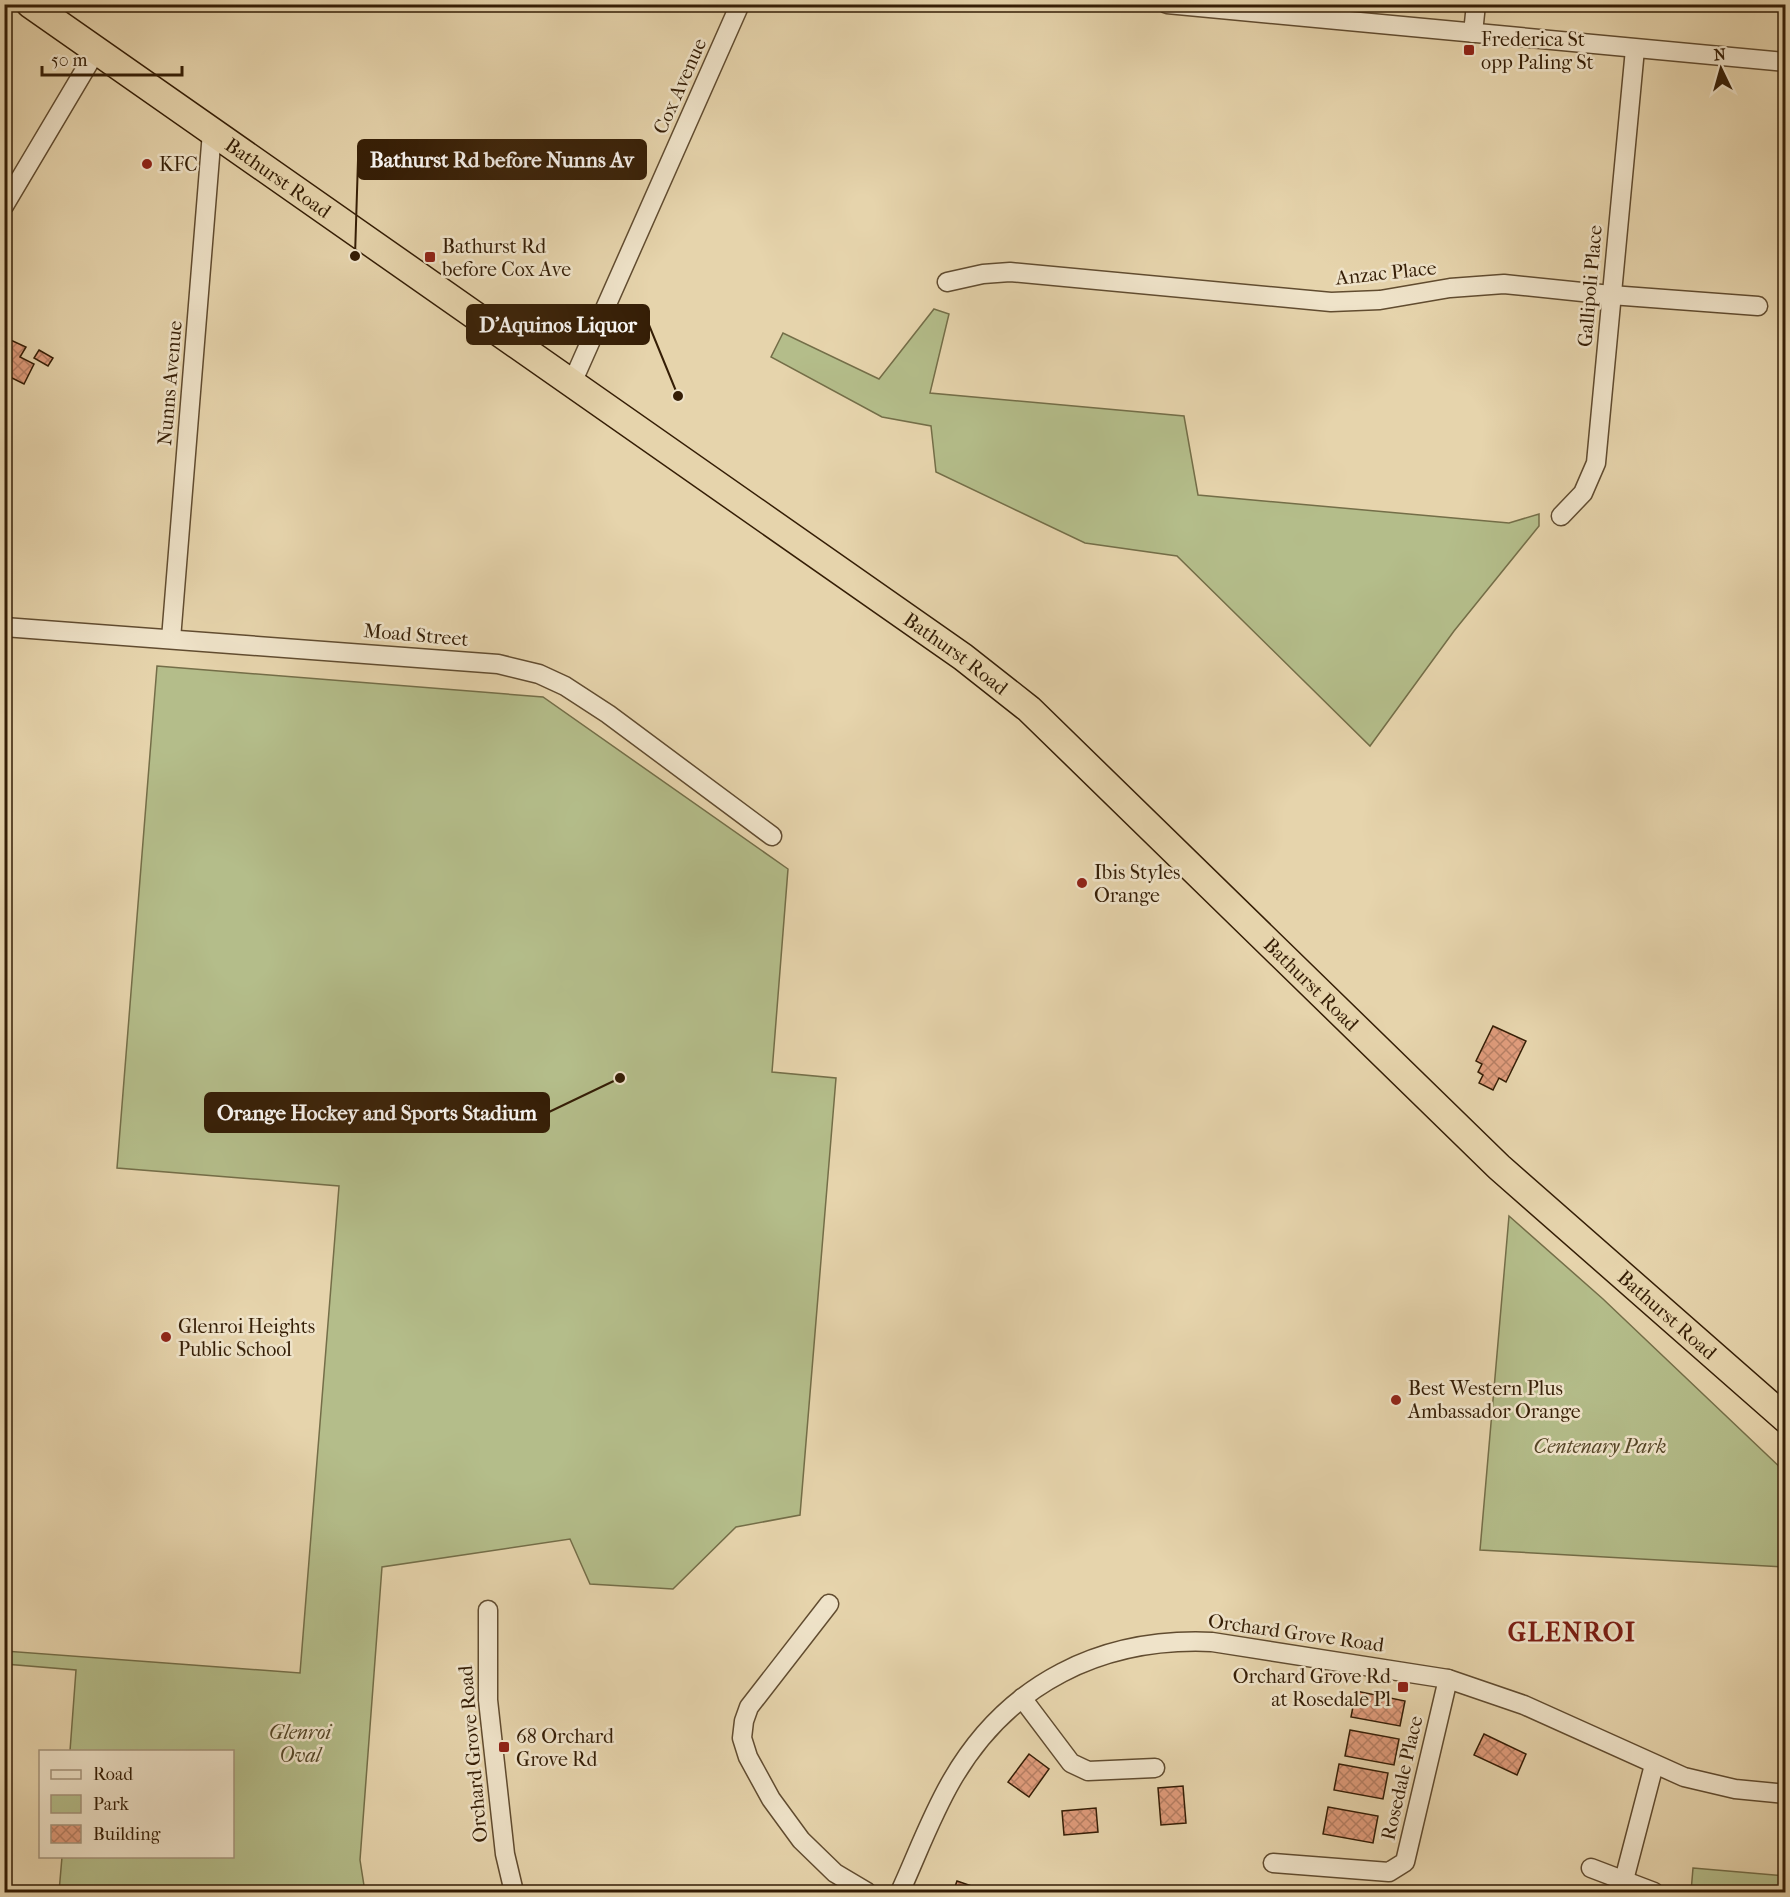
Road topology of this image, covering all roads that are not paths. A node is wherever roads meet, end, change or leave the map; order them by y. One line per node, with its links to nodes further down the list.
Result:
1 (30, 4): 7 (highway, Bathurst Road)
2 (740, 4): 14 (street, Cox Avenue)
3 (1167, 4): 5 (street)
4 (1476, 4): 5 (street)
5 (1473, 33): 6 (street)
6 (1635, 49): 8 (street); 12 (street, Gallipoli Place)
7 (96, 51): 9 (highway, Bathurst Road); 10 (street)
8 (1785, 62)
9 (212, 132): 14 (highway, Bathurst Road); 17 (street, Nunns Avenue)
10 (4, 207)
11 (947, 282): 12 (street, Anzac Place)
12 (1611, 295): 13 (street, Anzac Place); 15 (street, Gallipoli Place)
13 (1758, 306)
14 (572, 383): 19 (highway, Bathurst Road)
15 (1562, 516)
16 (4, 627): 17 (street, Moad Street)
17 (171, 639): 18 (street, Moad Street)
18 (772, 836)
19 (1785, 1419)
20 (829, 1604): 31 (street)
21 (488, 1610): 30 (street, Orchard Grove Road)
22 (1448, 1678): 23 (street, Orchard Grove Road); 24 (street, Orchard Grove Road); 27 (street, Rosedale Place)
23 (1022, 1698): 25 (street); 32 (street, Orchard Grove Road)
24 (1654, 1765): 26 (street, Orchard Grove Road); 29 (street)
25 (1155, 1768)
26 (1785, 1794)
27 (1273, 1863)
28 (1591, 1868): 29 (street)
29 (1624, 1880): 33 (street)
30 (514, 1893)
31 (867, 1893)
32 (900, 1893)
33 (1654, 1893)

